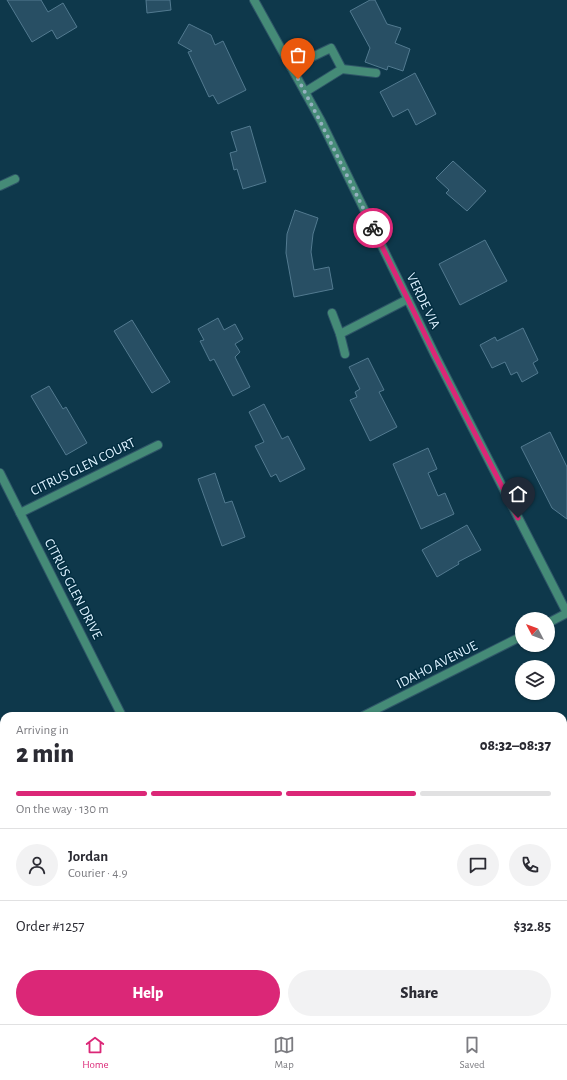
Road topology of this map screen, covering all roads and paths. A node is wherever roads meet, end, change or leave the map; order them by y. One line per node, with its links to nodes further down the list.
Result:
1 (254, 0): 2 (street, VERDE VIA)
2 (291, 67): 3 (street); 5 (street, VERDE VIA)
3 (342, 69): 4 (street); 5 (street)
4 (376, 73)
5 (305, 92): 8 (street, VERDE VIA)
6 (14, 179): 7 (street)
7 (0, 186)
8 (408, 299): 10 (street); 15 (street, VERDE VIA)
9 (332, 313): 10 (street)
10 (340, 334): 11 (street)
11 (345, 354)
12 (158, 445): 14 (street, CITRUS GLEN COURT)
13 (0, 473): 14 (street, CITRUS GLEN DRIVE)
14 (20, 513): 18 (street, CITRUS GLEN DRIVE)
15 (567, 613): 16 (street)
16 (555, 619)
17 (515, 640): 19 (street, IDAHO AVENUE)
18 (120, 712)
19 (371, 712)

